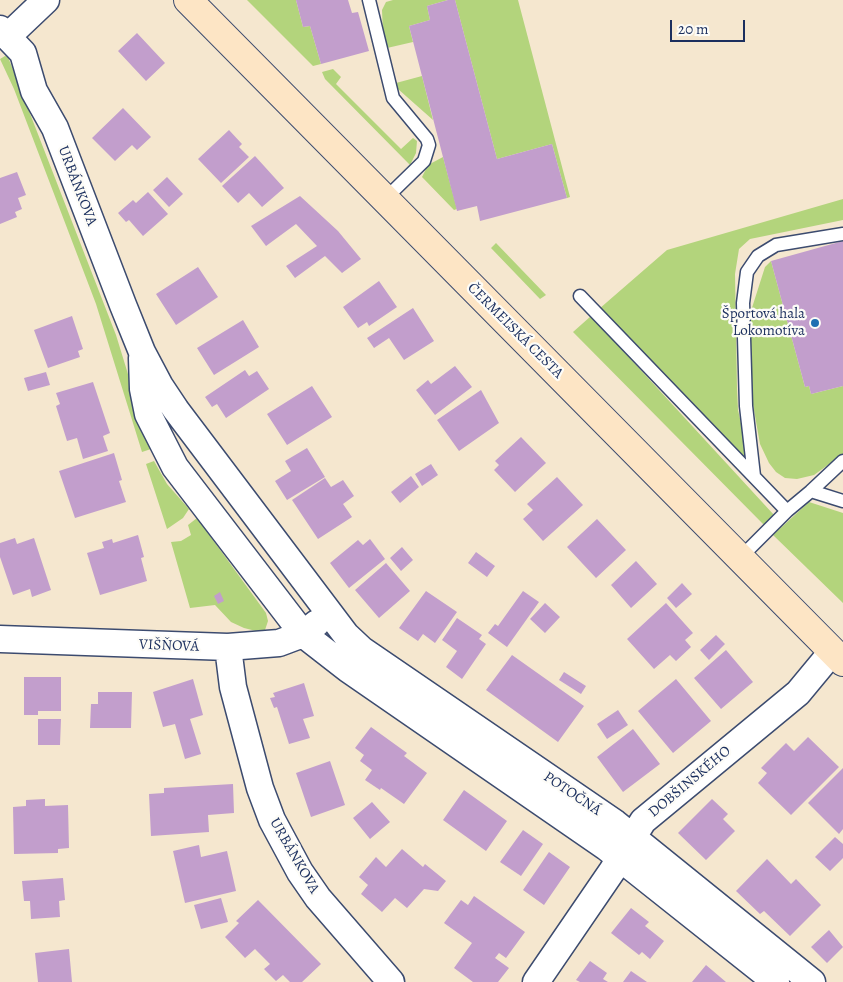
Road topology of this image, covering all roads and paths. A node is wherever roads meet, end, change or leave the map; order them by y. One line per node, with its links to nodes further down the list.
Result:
1 (46, 0): 4 (street)
2 (188, 0): 5 (main road, ČERMEĽSKÁ CESTA)
3 (369, 0): 5 (lane)
4 (4, 33): 8 (street, URBÁNKOVA)
5 (385, 200): 14 (main road, ČERMEĽSKÁ CESTA)
6 (843, 234): 10 (lane)
7 (580, 296): 10 (lane)
8 (142, 352): 15 (street, URBÁNKOVA); 16 (street, URBÁNKOVA)
9 (843, 461): 11 (lane)
10 (754, 476): 13 (lane)
11 (811, 491): 12 (lane); 13 (lane)
12 (843, 501)
13 (787, 511): 14 (lane)
14 (740, 558): 19 (main road, ČERMEĽSKÁ CESTA)
15 (329, 613): 16 (street, VIŠŇOVÁ); 20 (street, POTOČNÁ)
16 (304, 634): 18 (street, VIŠŇOVÁ); 20 (street, POTOČNÁ)
17 (0, 639): 18 (street, VIŠŇOVÁ)
18 (228, 648): 21 (street, URBÁNKOVA)
19 (839, 651): 20 (street, DOBŠINSKÉHO)
20 (627, 848): 22 (street, DOBŠINSKÉHO); 23 (street, POTOČNÁ); 24 (street, POTOČNÁ)
21 (392, 982)
22 (536, 982)
23 (776, 982)
24 (812, 982)

